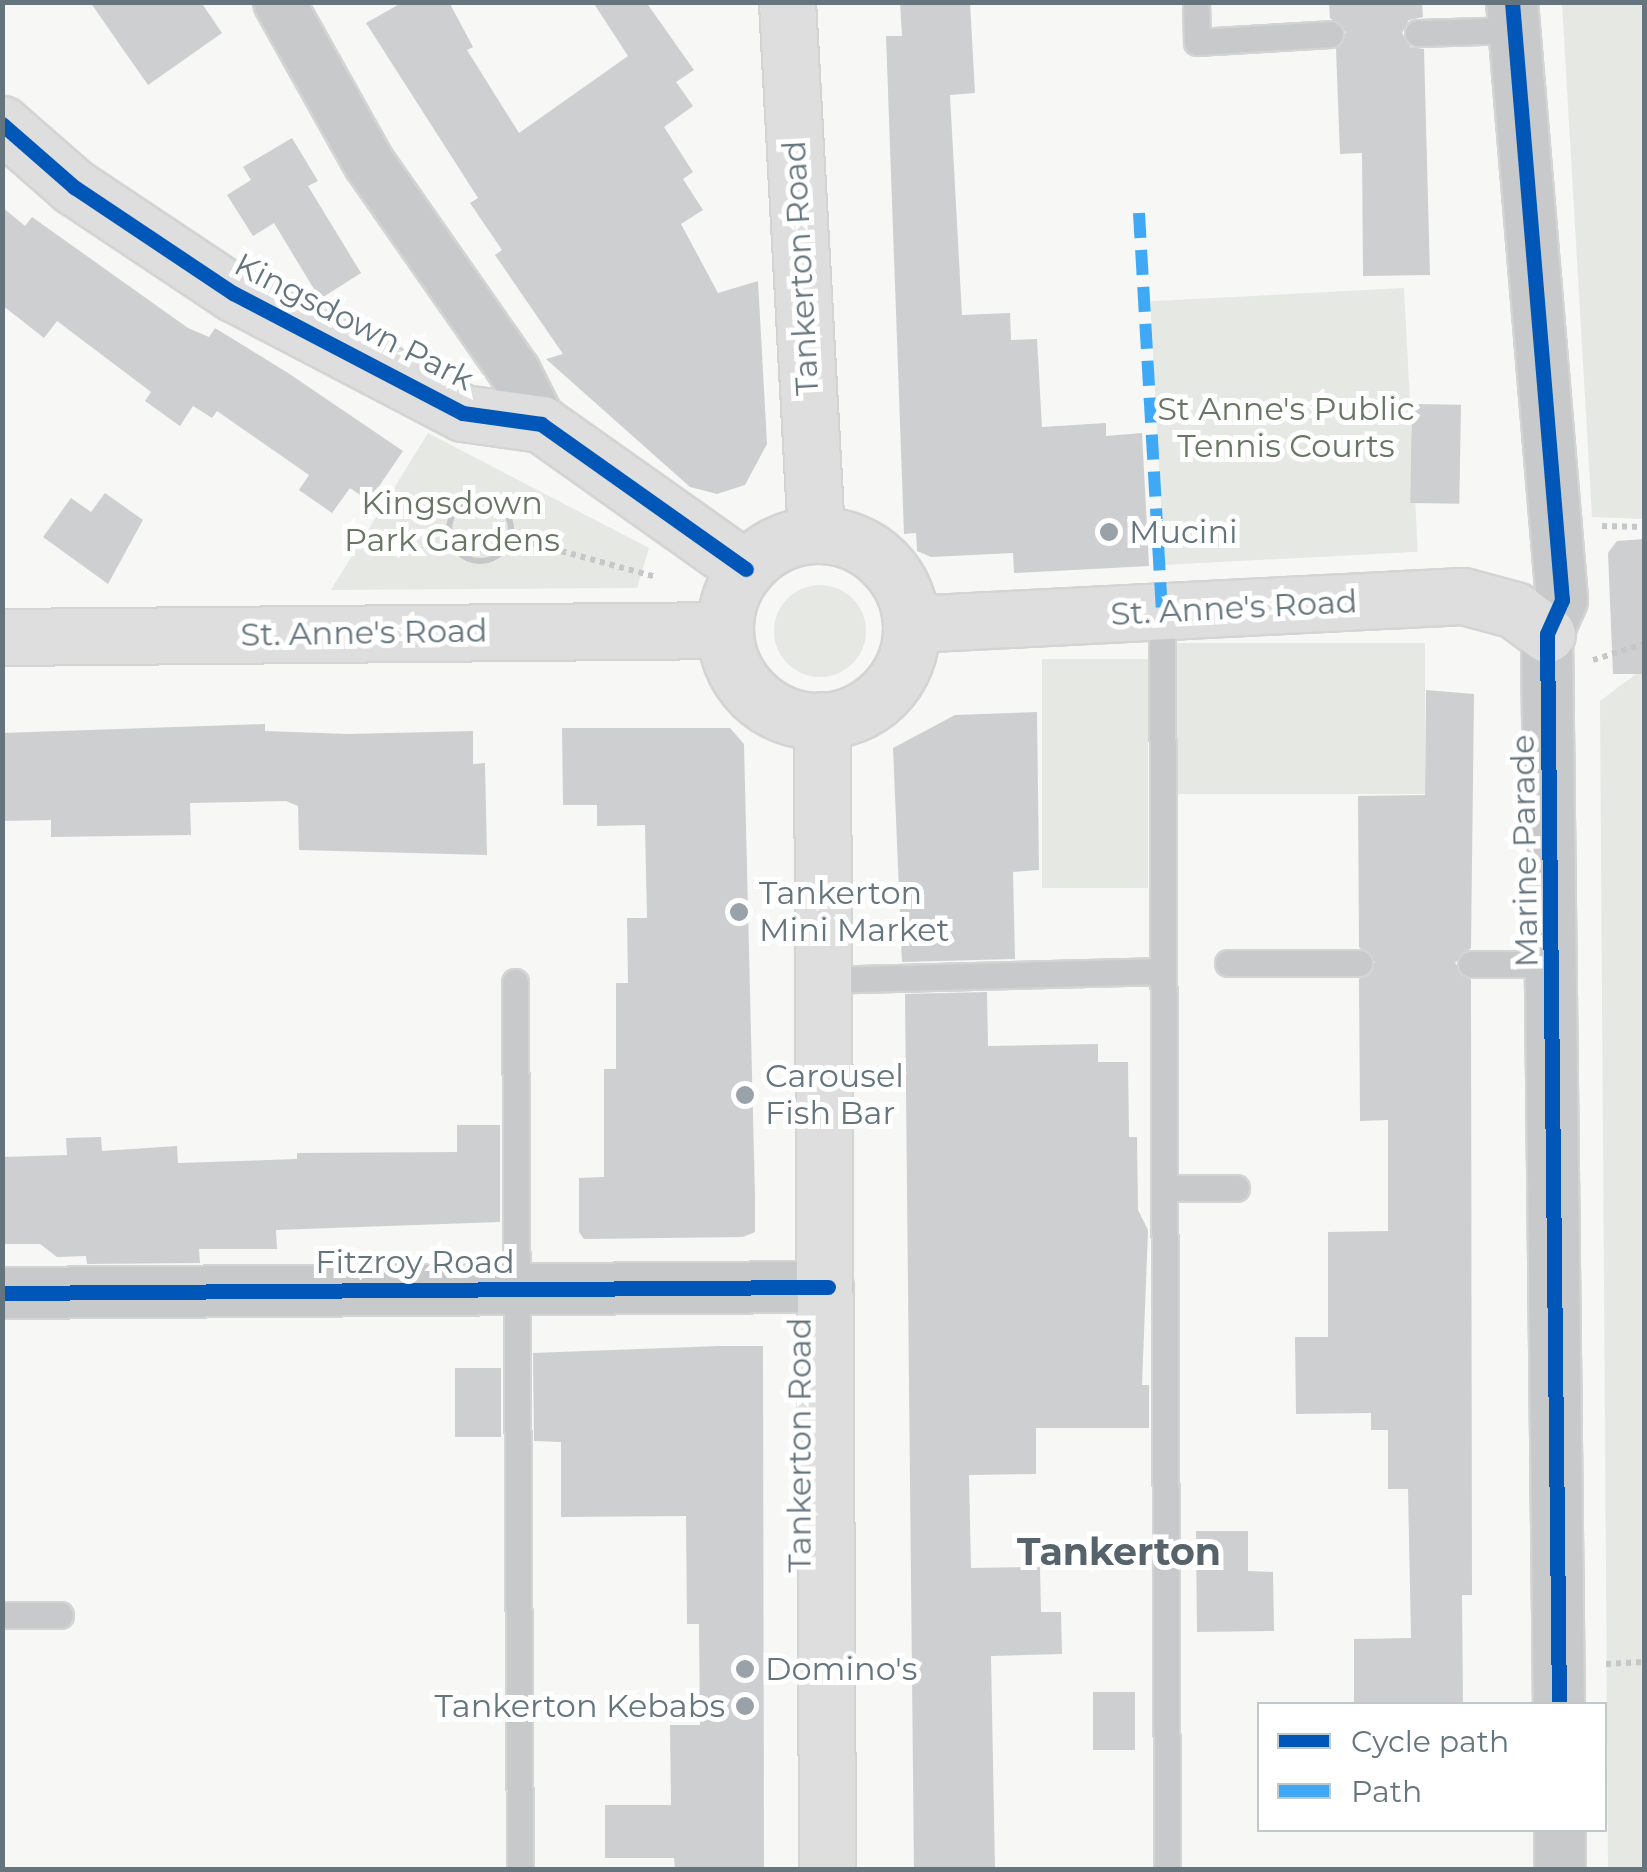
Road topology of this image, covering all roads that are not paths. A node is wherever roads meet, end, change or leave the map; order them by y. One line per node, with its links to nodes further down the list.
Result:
1 (279, 2): 8 (street, Kingsdown Park)
2 (787, 2): 9 (street, Tankerton Road)
3 (1196, 2): 6 (lane)
4 (1513, 16): 5 (lane); 13 (street, Marine Parade)
5 (1418, 33)
6 (1330, 34)
7 (2, 124): 8 (street, Kingsdown Park)
8 (541, 424): 10 (street, Kingsdown Park)
9 (816, 534): 10 (street); 12 (street)
10 (734, 598): 14 (street, St. Anne's Road); 15 (street)
11 (1162, 612): 12 (street, St. Anne's Road); 13 (street, St. Anne's Road); 20 (lane)
12 (912, 624): 15 (street)
13 (1547, 634): 19 (street, Marine Parade)
14 (2, 637)
15 (822, 720): 21 (street, Tankerton Road)
16 (1228, 963): 17 (lane)
17 (1359, 964)
18 (1471, 964): 19 (lane)
19 (1554, 964): 30 (street, Marine Parade)
20 (1161, 971): 21 (lane); 23 (lane)
21 (823, 980): 25 (street, Tankerton Road)
22 (515, 982): 26 (lane)
23 (1165, 1188): 24 (lane); 34 (lane)
24 (1236, 1188)
25 (828, 1287): 26 (street, Fitzroy Road); 33 (street, Tankerton Road)
26 (514, 1289): 27 (street, Fitzroy Road); 32 (lane)
27 (2, 1293)
28 (2, 1615): 29 (lane)
29 (60, 1615)
30 (1559, 1702)
31 (1560, 1832): 35 (street)
32 (520, 1870)
33 (826, 1870)
34 (1167, 1870)
35 (1560, 1870)

